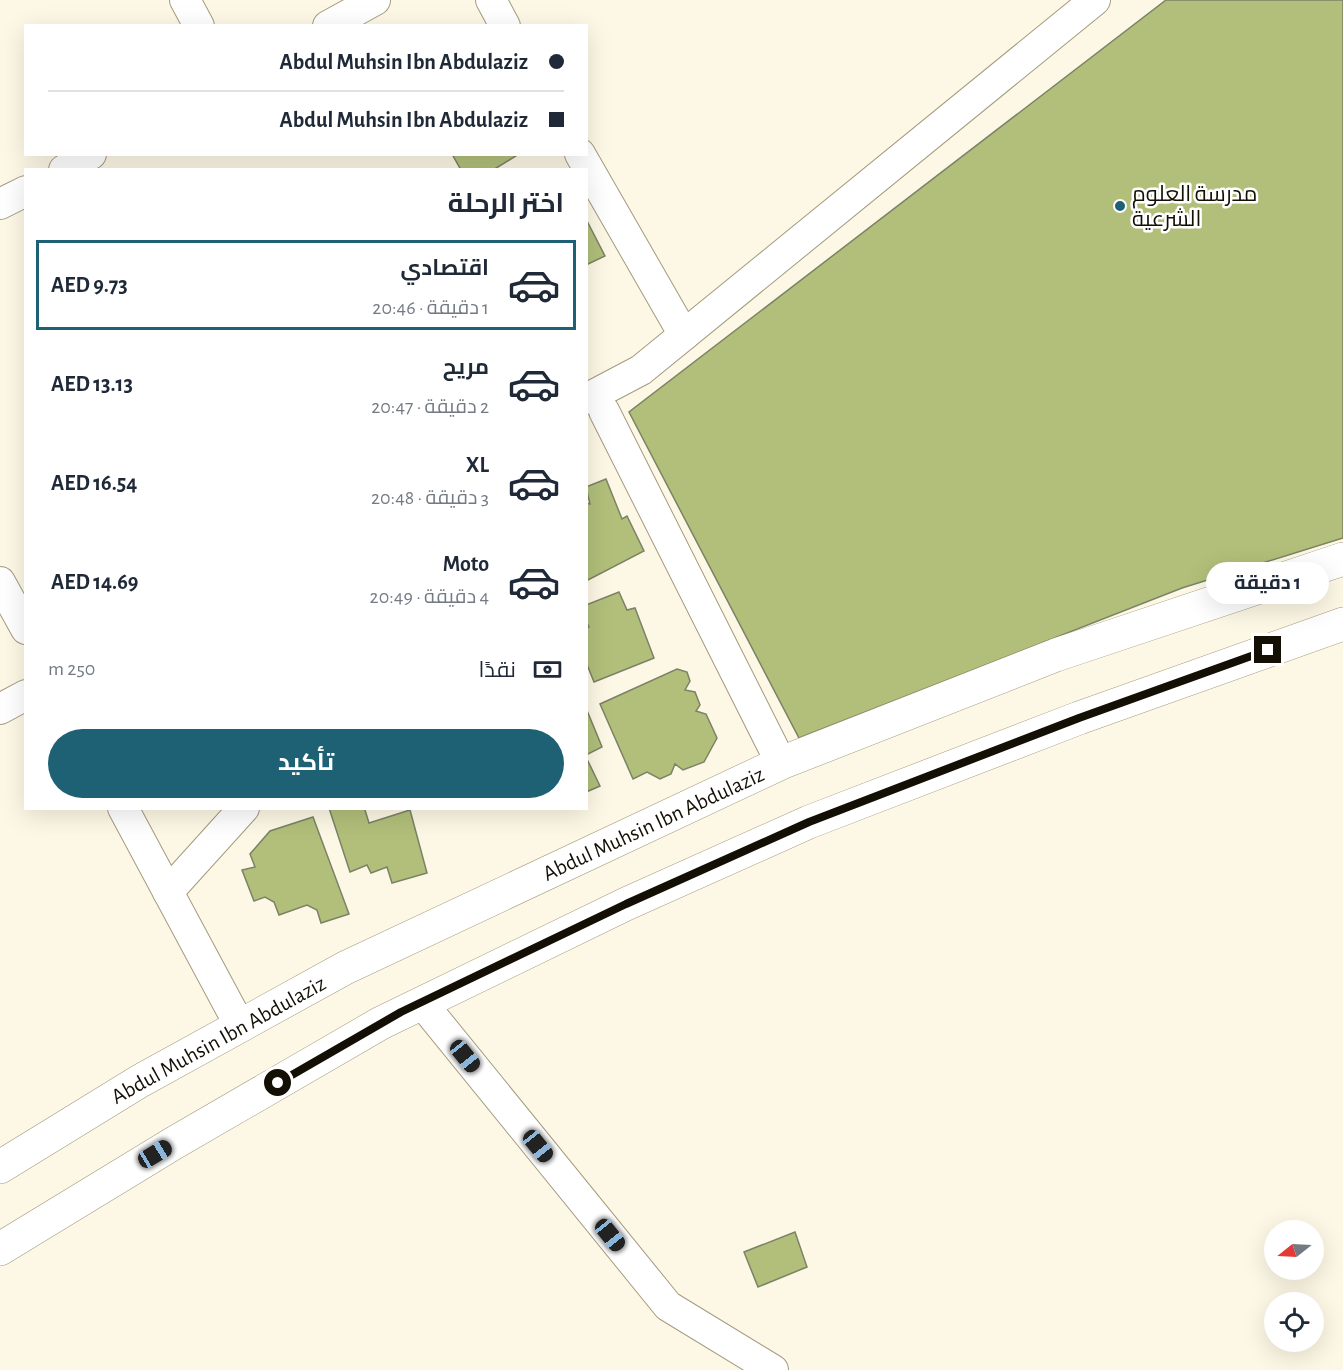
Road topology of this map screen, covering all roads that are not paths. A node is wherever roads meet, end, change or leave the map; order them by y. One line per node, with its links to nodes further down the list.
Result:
1 (185, 0): 5 (street)
2 (375, 0): 6 (street)
3 (491, 0): 7 (street)
4 (1095, 0): 13 (street)
5 (198, 24)
6 (332, 24)
7 (504, 24)
8 (88, 156): 10 (street)
9 (581, 156): 13 (street)
10 (67, 168)
11 (24, 191): 12 (street)
12 (0, 204)
13 (684, 335): 14 (street)
14 (592, 413): 21 (street)
15 (1343, 559): 21 (main road, Abdul Muhsin Ibn Abdulaziz)
16 (0, 582): 18 (street)
17 (1343, 624): 25 (main road)
18 (24, 625)
19 (24, 695): 20 (street)
20 (0, 709)
21 (781, 764): 26 (main road, Abdul Muhsin Ibn Abdulaziz)
22 (124, 810): 24 (street)
23 (242, 810): 24 (street)
24 (168, 892): 26 (street)
25 (422, 1003): 28 (main road); 29 (street)
26 (240, 1026): 27 (main road, Abdul Muhsin Ibn Abdulaziz)
27 (0, 1167)
28 (0, 1250)
29 (773, 1370)

